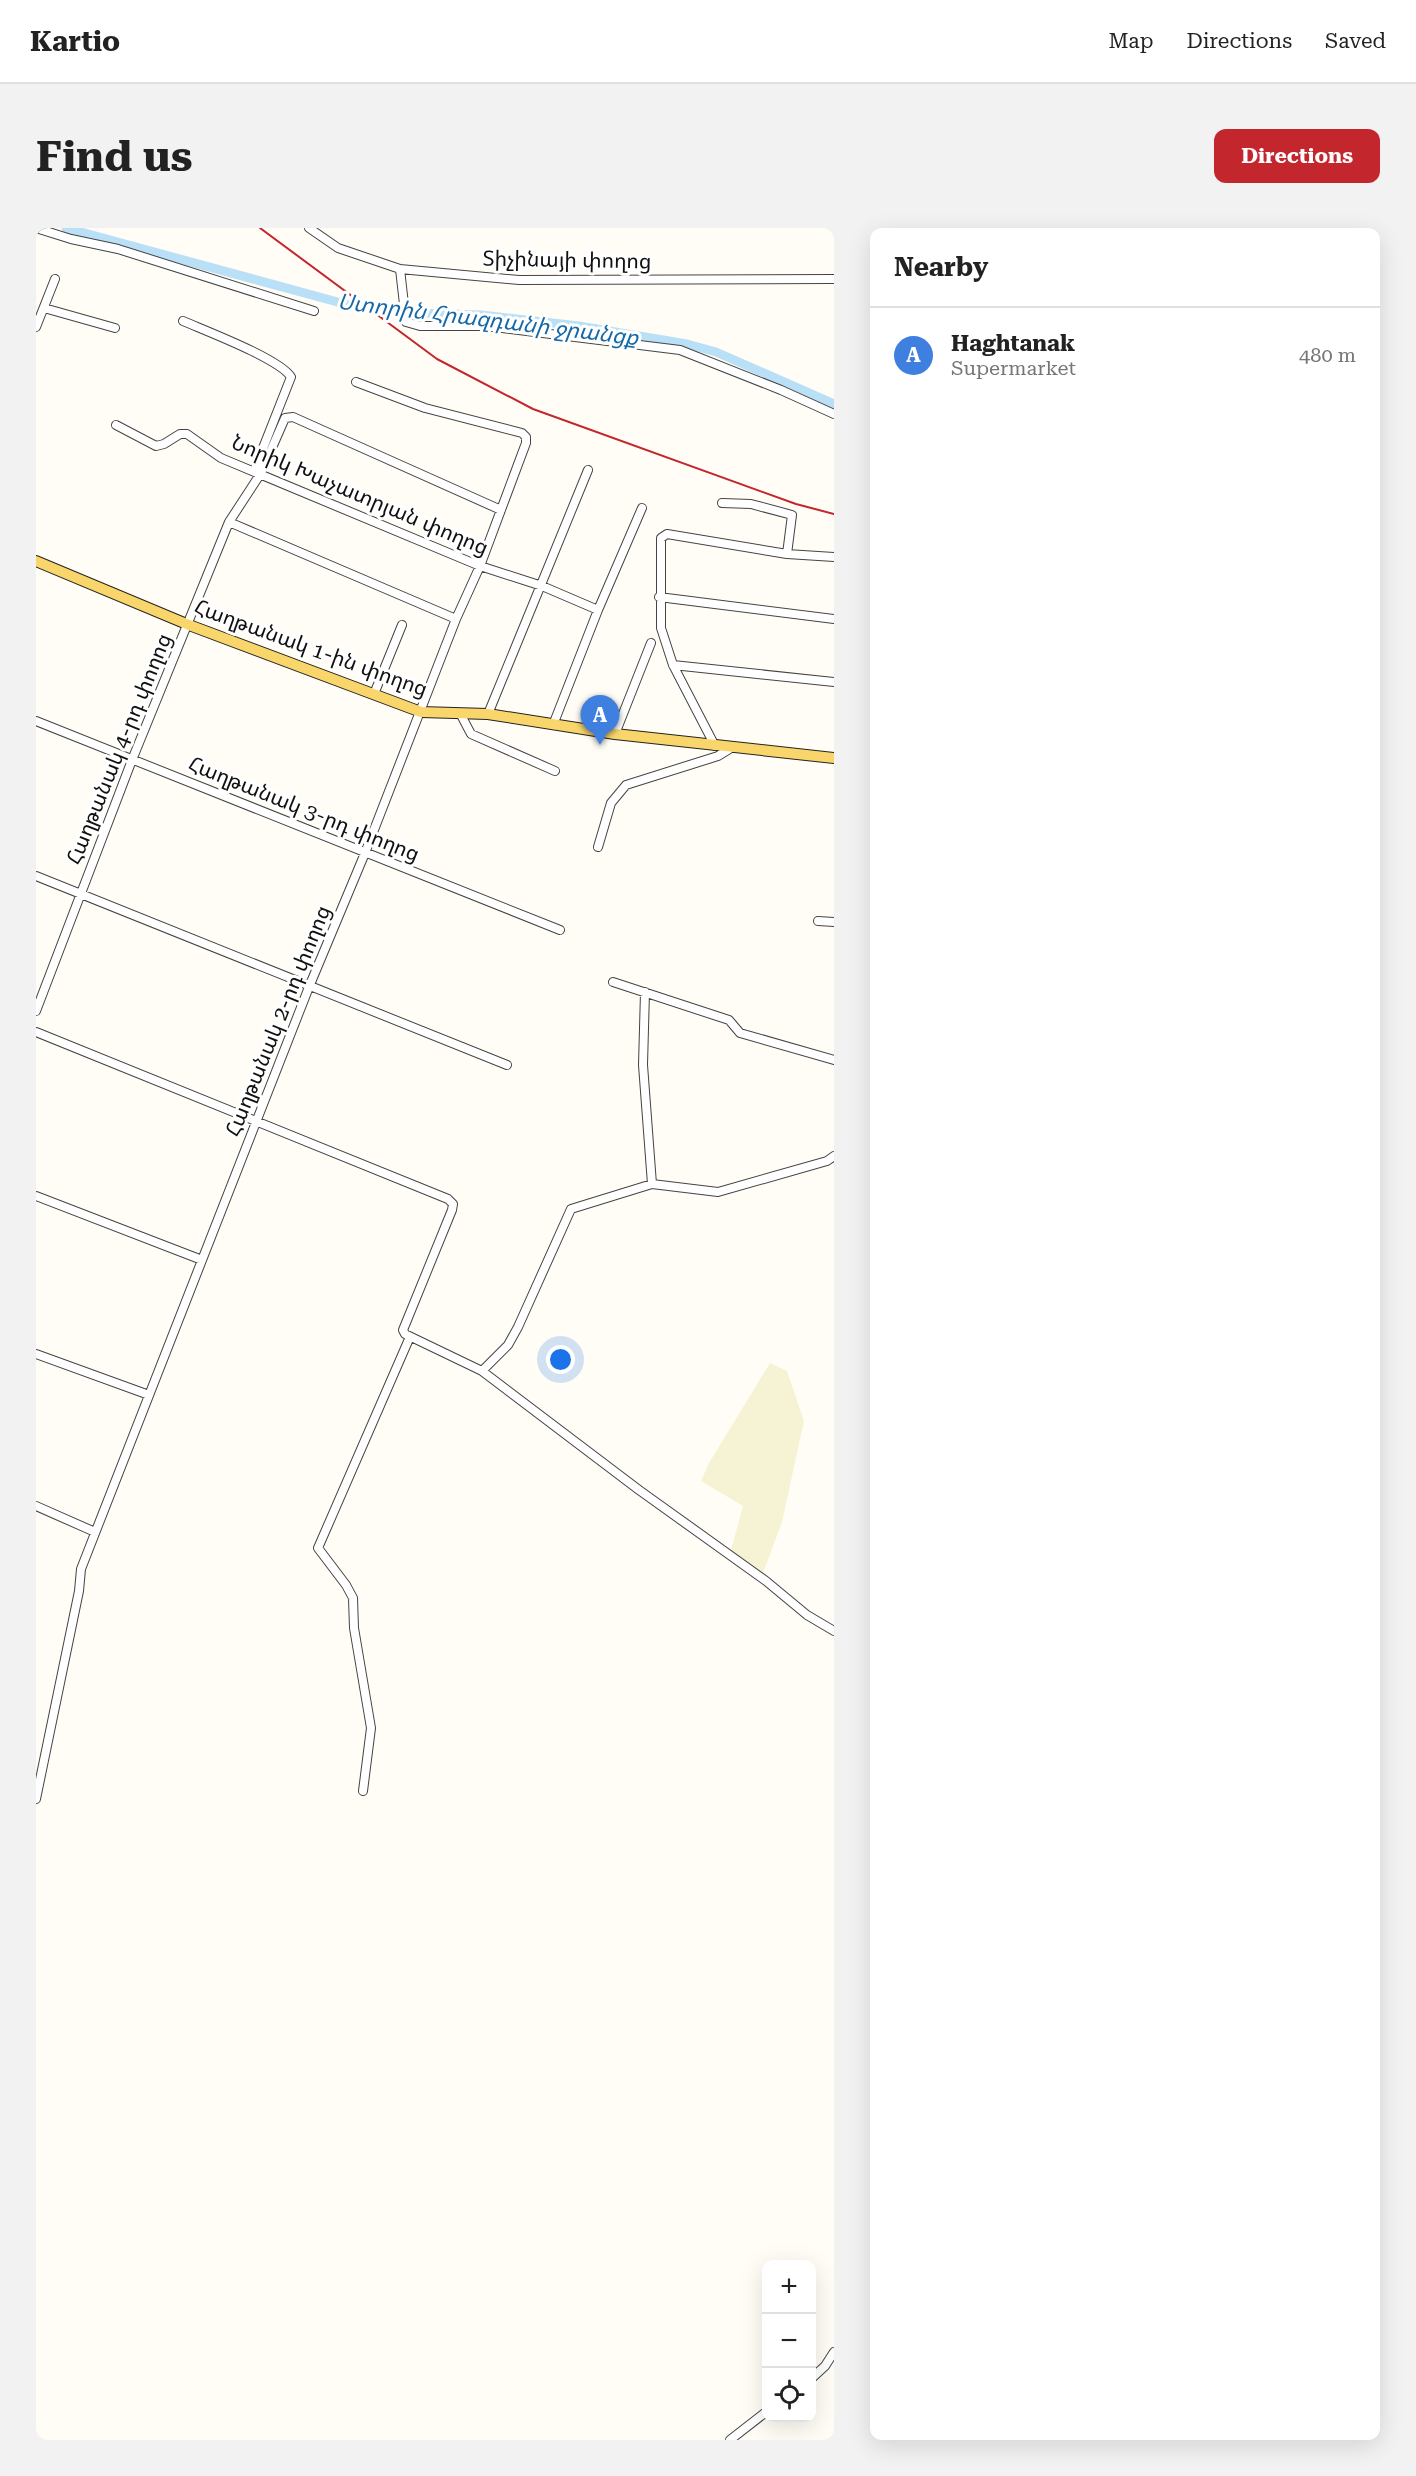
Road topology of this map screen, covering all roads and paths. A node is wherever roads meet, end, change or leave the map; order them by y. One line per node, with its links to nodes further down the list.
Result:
1 (36, 228): 7 (street)
2 (309, 228): 3 (street, Տիչինայի փողոց)
3 (400, 269): 5 (street, Տիչինայի փողոց); 12 (street)
4 (55, 279): 6 (street)
5 (834, 279)
6 (44, 308): 9 (street); 10 (street)
7 (314, 311)
8 (183, 321): 15 (street)
9 (36, 327)
10 (115, 328)
11 (356, 382): 18 (street, Հաղթանակ 2-րդ փողոց)
12 (834, 414)
13 (116, 424): 15 (street, Նորիկ Խաչատրյան փողոց)
14 (588, 470): 24 (street)
15 (257, 472): 18 (street); 19 (street, Հաղթանակ 4-րդ փողոց); 23 (street, Նորիկ Խաչատրյան փողոց)
16 (722, 503): 20 (street)
17 (642, 508): 26 (street)
18 (501, 510): 23 (street, Հաղթանակ 2-րդ փողոց)
19 (229, 522): 27 (street); 29 (street, Հաղթանակ 4-րդ փողոց)
20 (787, 554): 21 (street); 25 (street)
21 (834, 557)
22 (36, 561): 29 (main road, Հաղթանակ 1-ին փողոց)
23 (480, 566): 24 (street, Նորիկ Խաչատրյան փողոց); 27 (street, Հաղթանակ 2-րդ փողոց)
24 (542, 586): 26 (street, Նորիկ Խաչատրյան փողոց); 36 (street)
25 (659, 597): 28 (street); 32 (street)
26 (598, 610): 39 (street)
27 (456, 619): 35 (street, Հաղթանակ 2-րդ փողոց)
28 (834, 619)
29 (189, 625): 34 (main road, Հաղթանակ 1-ին փողոց); 44 (street, Հաղթանակ 4-րդ փողոց)
30 (402, 625): 34 (street)
31 (651, 643): 40 (street)
32 (674, 665): 33 (street); 41 (street)
33 (834, 682)
34 (374, 694): 35 (main road, Հաղթանակ 1-ին փողոց)
35 (421, 712): 37 (main road, Հաղթանակ 1-ին փողոց); 47 (street, Հաղթանակ 2-րդ փողոց)
36 (488, 714): 37 (main road, Հաղթանակ 1-ին փողոց); 39 (main road, Հաղթանակ 1-ին փողոց)
37 (461, 715): 45 (street)
38 (36, 721): 44 (street, Հաղթանակ 3-րդ փողոց)
39 (553, 725): 40 (main road, Հաղթանակ 1-ին փողոց)
40 (615, 734): 41 (main road, Հաղթանակ 1-ին փողոց)
41 (715, 746): 42 (main road, Հաղթանակ 1-ին փողոց)
42 (731, 748): 43 (main road, Հաղթանակ 1-ին փողոց); 46 (street)
43 (834, 758)
44 (132, 760): 47 (street, Հաղթանակ 3-րդ փողոց); 49 (street, Հաղթանակ 4-րդ փողոց)
45 (555, 771)
46 (598, 847)
47 (365, 853): 52 (street, Հաղթանակ 3-րդ փողոց); 54 (street, Հաղթանակ 2-րդ փողոց)
48 (36, 876): 49 (street)
49 (81, 894): 54 (street); 56 (street, Հաղթանակ 4-րդ փողոց)
50 (818, 921): 51 (street)
51 (834, 922)
52 (560, 930)
53 (613, 982): 55 (street)
54 (309, 987): 59 (street); 60 (street, Հաղթանակ 2-րդ փողոց)
55 (645, 992): 58 (street); 62 (street)
56 (36, 1011)
57 (36, 1032): 60 (street)
58 (834, 1060)
59 (507, 1065)
60 (257, 1122): 64 (street, Հաղթանակ 2-րդ փողոց); 65 (street)
61 (834, 1155): 62 (street)
62 (652, 1184): 67 (street)
63 (36, 1196): 64 (street)
64 (202, 1260): 68 (street, Հաղթանակ 2-րդ փողոց)
65 (409, 1339): 67 (street); 72 (street)
66 (36, 1354): 68 (street)
67 (482, 1371): 71 (street)
68 (149, 1395): 70 (street, Հաղթանակ 2-րդ փողոց)
69 (36, 1506): 70 (street)
70 (95, 1532): 73 (street, Հաղթանակ 2-րդ փողոց)
71 (834, 1632)
72 (363, 1791)
73 (36, 1799)
74 (834, 2352): 75 (street)
75 (816, 2374)
76 (762, 2415): 77 (street)
77 (730, 2440)

